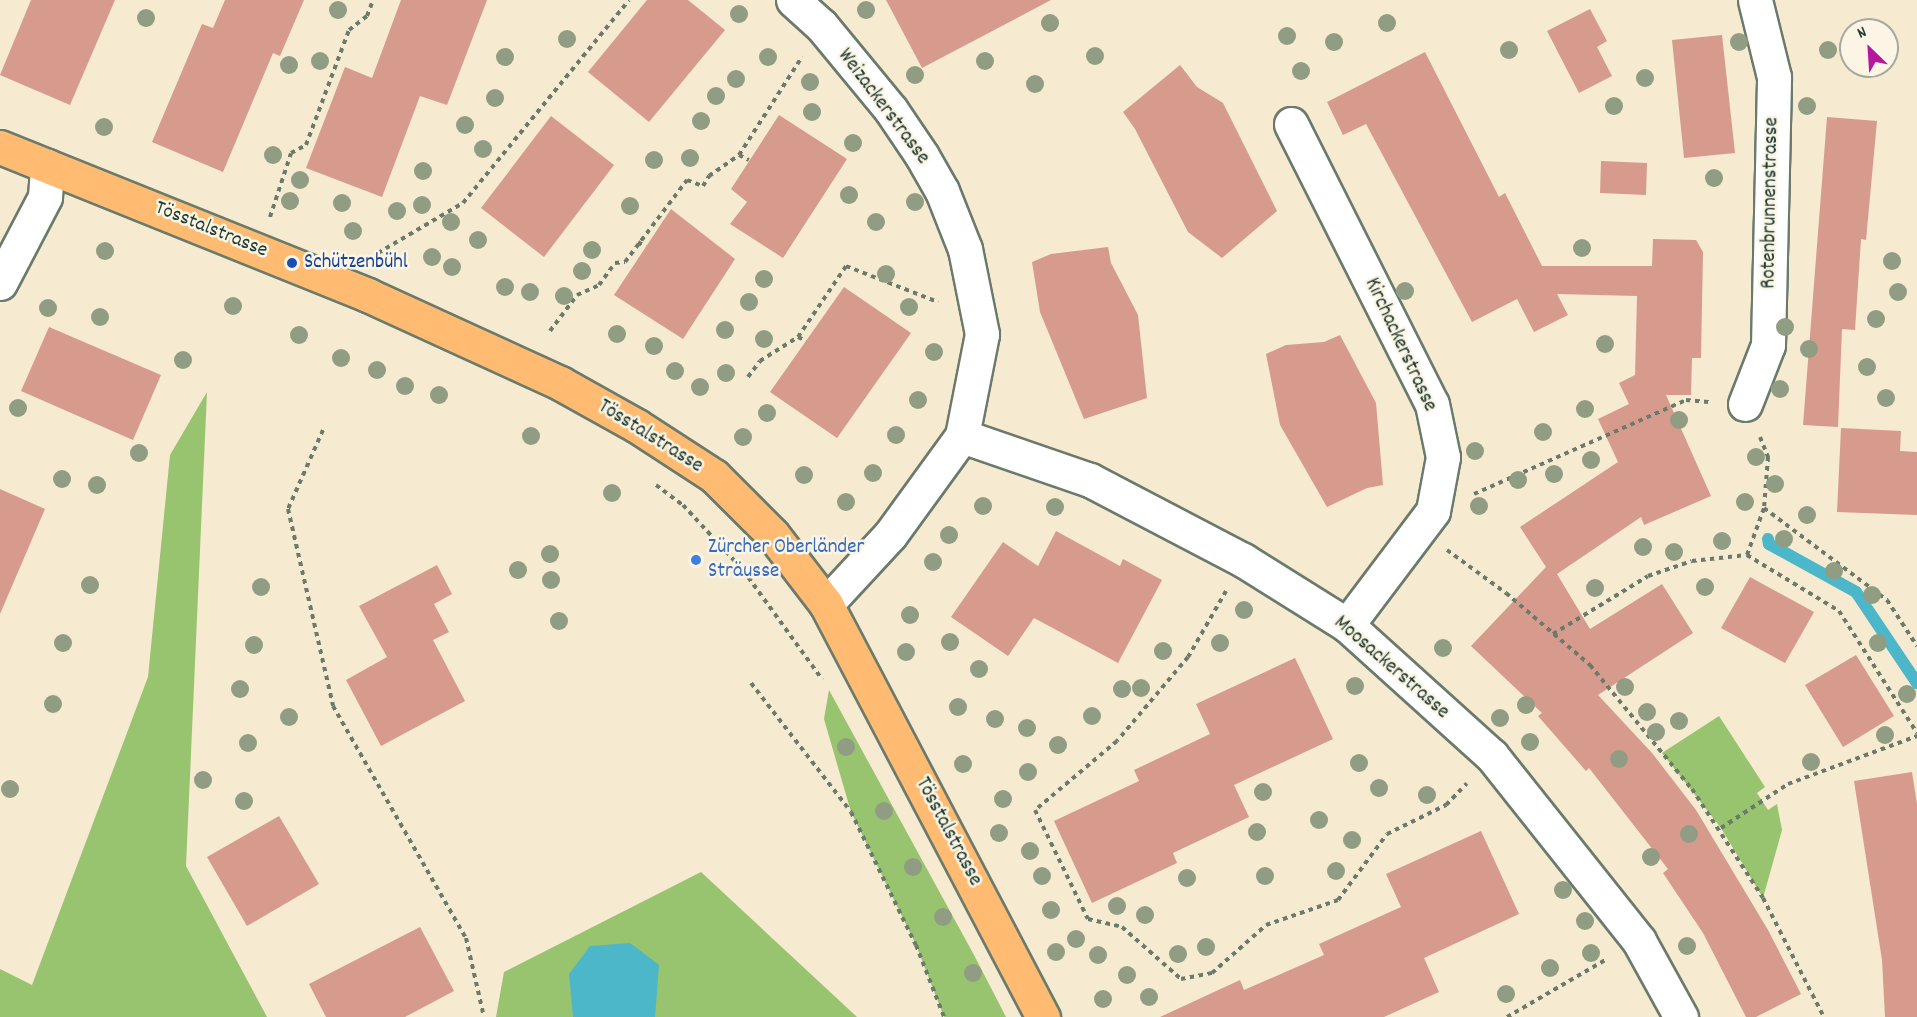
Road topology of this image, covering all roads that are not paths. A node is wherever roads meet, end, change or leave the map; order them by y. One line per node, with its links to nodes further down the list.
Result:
1 (792, 0): 8 (street, Weizackerstrasse)
2 (1755, 0): 7 (street, Rotenbrunnenstrasse)
3 (1291, 124): 10 (street, Kirchackerstrasse)
4 (0, 147): 5 (main road, Tösstalstrasse)
5 (47, 166): 6 (street); 9 (main road, Tösstalstrasse)
6 (0, 283)
7 (1745, 404)
8 (962, 436): 9 (street, Weizackerstrasse); 10 (street, Moosackerstrasse)
9 (826, 604): 11 (main road, Tösstalstrasse)
10 (1347, 625): 12 (street, Moosackerstrasse)
11 (1043, 1017)
12 (1681, 1017)

